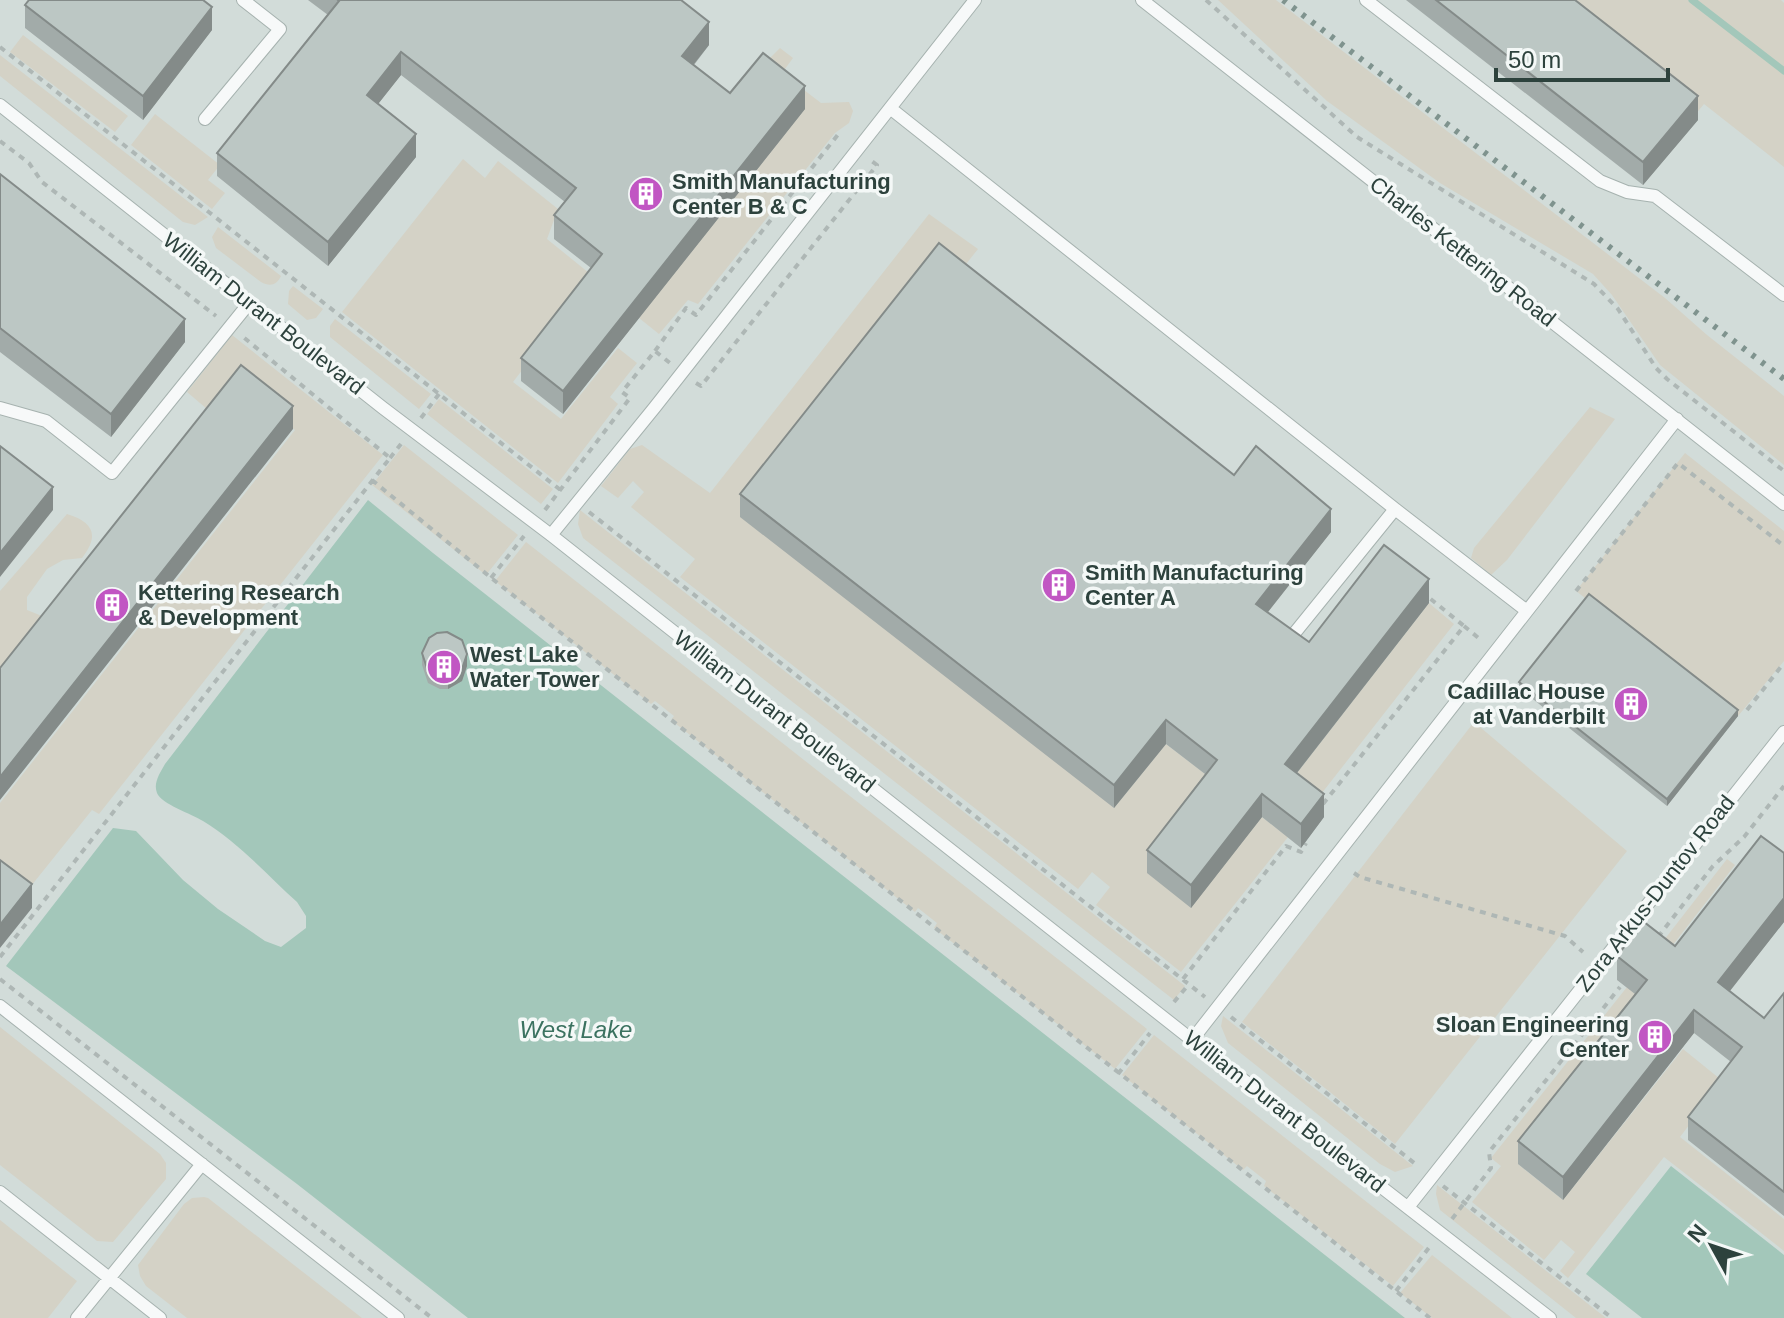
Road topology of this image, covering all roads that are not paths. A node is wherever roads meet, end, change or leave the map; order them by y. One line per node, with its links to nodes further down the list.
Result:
1 (243, 0): 7 (lane)
2 (975, 0): 6 (lane)
3 (1142, 0): 11 (lane, Charles Kettering Road)
4 (1366, 0): 8 (lane)
5 (0, 105): 9 (lane, William Durant Boulevard)
6 (890, 108): 13 (lane); 14 (lane)
7 (205, 119)
8 (1784, 295)
9 (250, 302): 10 (lane); 14 (lane, William Durant Boulevard)
10 (0, 408)
11 (1677, 419): 12 (lane, Charles Kettering Road); 15 (lane)
12 (1784, 504)
13 (1395, 509): 15 (lane); 16 (lane)
14 (551, 535): 19 (lane, William Durant Boulevard)
15 (1527, 611): 19 (lane)
16 (1293, 635)
17 (1784, 732): 22 (lane, Zora Arkus-Duntov Road)
18 (0, 1006): 20 (lane)
19 (1192, 1040): 22 (lane, William Durant Boulevard)
20 (202, 1164): 23 (lane); 26 (lane)
21 (0, 1192): 23 (lane)
22 (1409, 1206): 27 (lane, William Durant Boulevard)
23 (110, 1279): 24 (lane); 25 (lane)
24 (77, 1318)
25 (160, 1318)
26 (398, 1318)
27 (1550, 1318)

